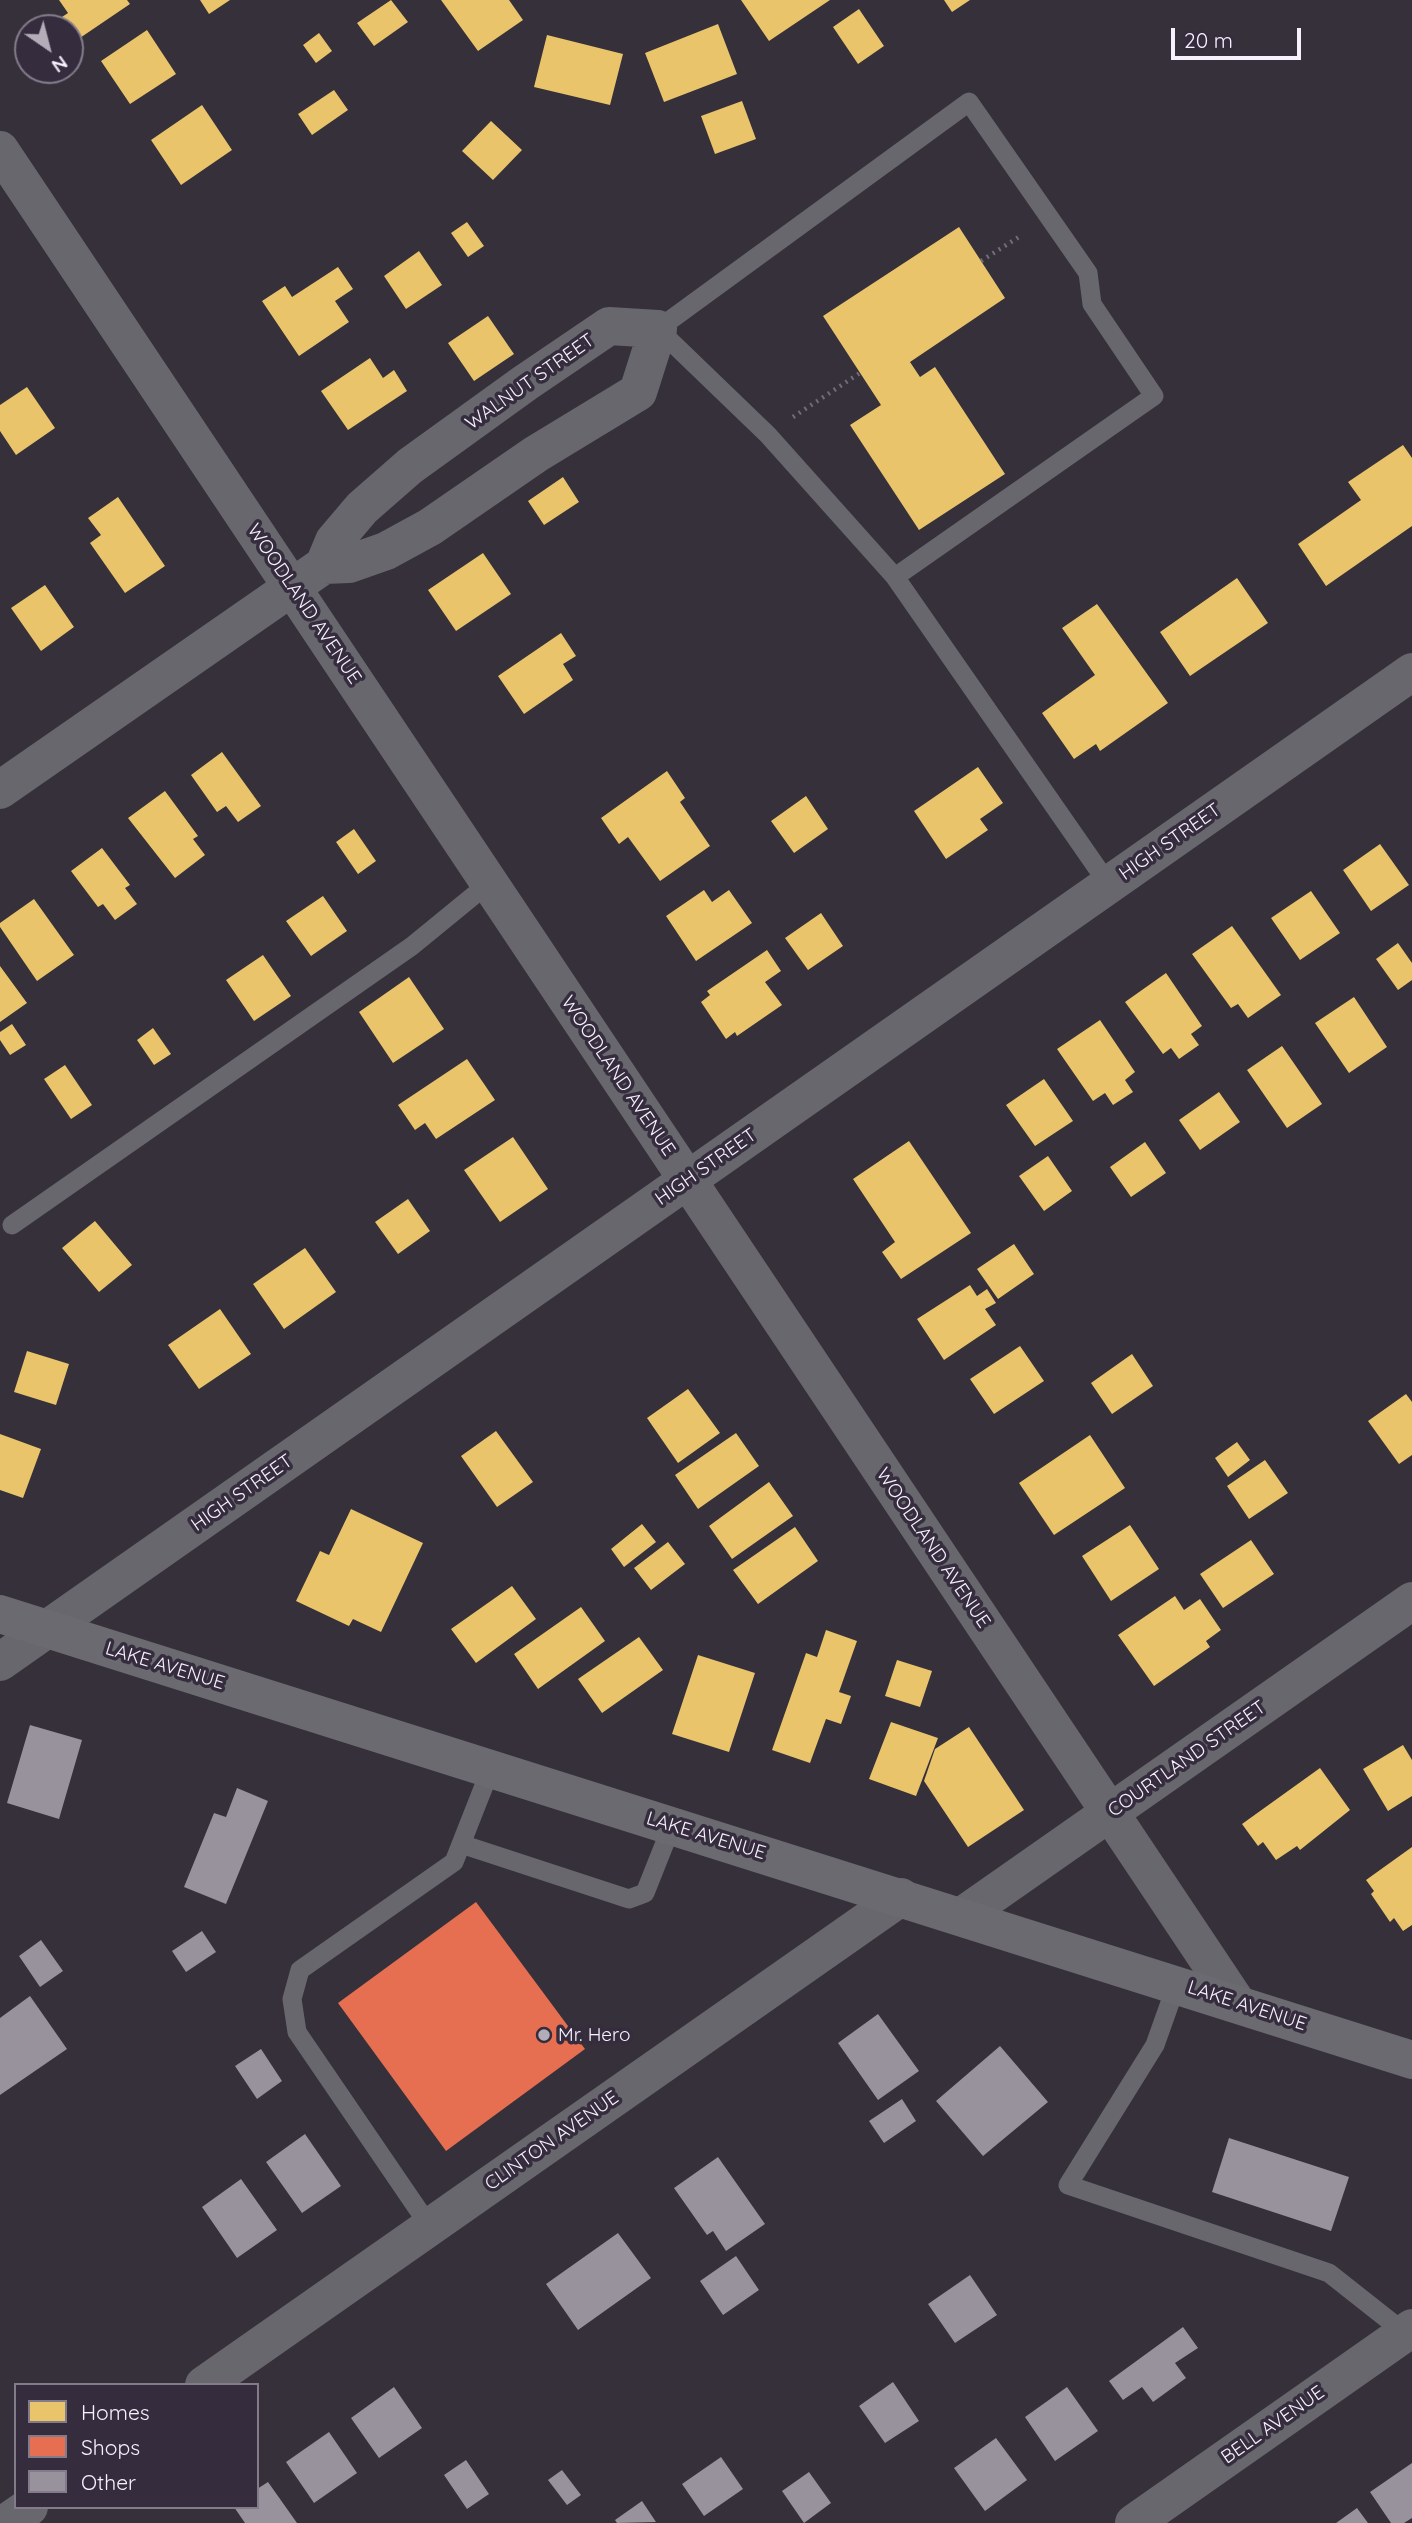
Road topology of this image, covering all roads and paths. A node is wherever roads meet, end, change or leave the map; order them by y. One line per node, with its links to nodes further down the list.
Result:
1 (0, 150): 9 (street, WOODLAND AVENUE)
2 (1025, 233): 3 (path)
3 (981, 261)
4 (658, 329): 7 (street, WALNUT STREET); 7 (street, WALNUT STREET); 8 (lane); 8 (lane)
5 (860, 373): 6 (path)
6 (784, 424)
7 (324, 565): 9 (street, WALNUT STREET)
8 (895, 577): 13 (lane)
9 (292, 587): 11 (street, WALNUT STREET); 12 (street, WOODLAND AVENUE)
10 (1412, 672): 13 (street, HIGH STREET)
11 (0, 789)
12 (489, 883): 14 (street, WOODLAND AVENUE); 15 (lane)
13 (1109, 885): 14 (street, HIGH STREET)
14 (688, 1180): 18 (street, HIGH STREET); 21 (street, WOODLAND AVENUE)
15 (12, 1225)
16 (1412, 1601): 21 (street, COURTLAND STREET)
17 (0, 1614): 18 (street, LAKE AVENUE)
18 (48, 1629): 19 (street, HIGH STREET); 20 (street, LAKE AVENUE)
19 (0, 1662)
20 (491, 1768): 22 (street, LAKE AVENUE); 23 (lane)
21 (1110, 1813): 25 (street, COURTLAND STREET); 27 (street, WOODLAND AVENUE)
22 (673, 1825): 23 (lane); 24 (street, LAKE AVENUE)
23 (461, 1844): 29 (lane)
24 (901, 1897): 25 (street, LAKE AVENUE); 29 (street, CLINTON AVENUE)
25 (962, 1916): 26 (street, LAKE AVENUE)
26 (1177, 1983): 27 (street, LAKE AVENUE); 30 (lane)
27 (1237, 2003): 28 (street, LAKE AVENUE)
28 (1412, 2060)
29 (430, 2227): 31 (street, CLINTON AVENUE)
30 (1409, 2330): 34 (street, BELL AVENUE)
31 (207, 2383)
32 (26, 2509): 33 (street)
33 (6, 2523)
34 (1134, 2523)

